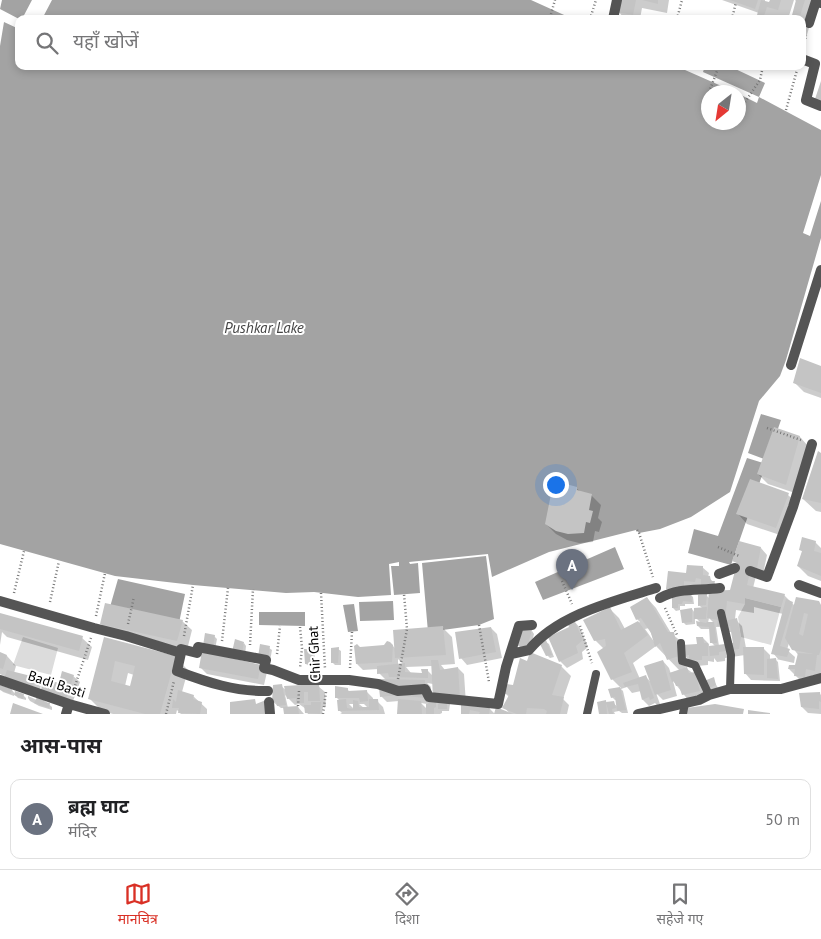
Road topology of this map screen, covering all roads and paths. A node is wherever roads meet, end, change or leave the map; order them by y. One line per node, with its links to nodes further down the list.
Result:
1 (555, 0): 7 (path)
2 (596, 0): 8 (path)
3 (617, 0): 9 (street)
4 (682, 0): 10 (path)
5 (736, 2): 11 (path)
6 (821, 2): 12 (street)
7 (551, 14)
8 (591, 15)
9 (614, 15)
10 (678, 15)
11 (733, 15)
12 (809, 23): 13 (path)
13 (806, 35)
14 (806, 61): 20 (street)
15 (717, 70): 18 (path)
16 (762, 70): 19 (path)
17 (797, 70): 21 (path)
18 (711, 85)
19 (746, 101)
20 (821, 106)
21 (786, 110)
22 (821, 270): 23 (street)
23 (792, 364)
24 (767, 428): 25 (path)
25 (812, 444): 29 (street)
26 (24, 551): 41 (path)
27 (60, 561): 43 (path)
28 (735, 568): 30 (street)
29 (750, 571)
30 (719, 574)
31 (193, 585): 49 (path)
32 (799, 585): 37 (street)
33 (228, 588): 50 (path)
34 (720, 588): 51 (street)
35 (253, 589): 52 (path)
36 (321, 593): 58 (path, Chir Ghat)
37 (821, 593)
38 (404, 594): 60 (path)
39 (134, 596): 47 (path)
40 (0, 601): 41 (street)
41 (11, 604): 43 (street)
42 (721, 613): 59 (lane)
43 (48, 614): 47 (street)
44 (479, 625): 62 (path)
45 (532, 625): 51 (street)
46 (352, 632): 57 (path)
47 (126, 636): 53 (street)
48 (681, 643): 61 (lane)
49 (181, 649): 50 (street)
50 (220, 651): 52 (street)
51 (511, 654): 62 (street)
52 (248, 657): 58 (street)
53 (177, 671): 66 (path); 67 (street)
54 (596, 674): 69 (lane)
55 (820, 678): 59 (street)
56 (0, 680): 63 (street, Badi Basti)
57 (349, 680): 58 (street); 60 (street)
58 (326, 681): 68 (path, Chir Ghat)
59 (730, 689): 61 (street)
60 (398, 691): 62 (street)
61 (709, 695): 64 (street)
62 (493, 703)
63 (68, 709): 65 (street, Badi Basti)
64 (684, 709): 70 (street)
65 (105, 714)
66 (166, 714)
67 (270, 714)
68 (323, 714)
69 (587, 714)
70 (638, 714)

